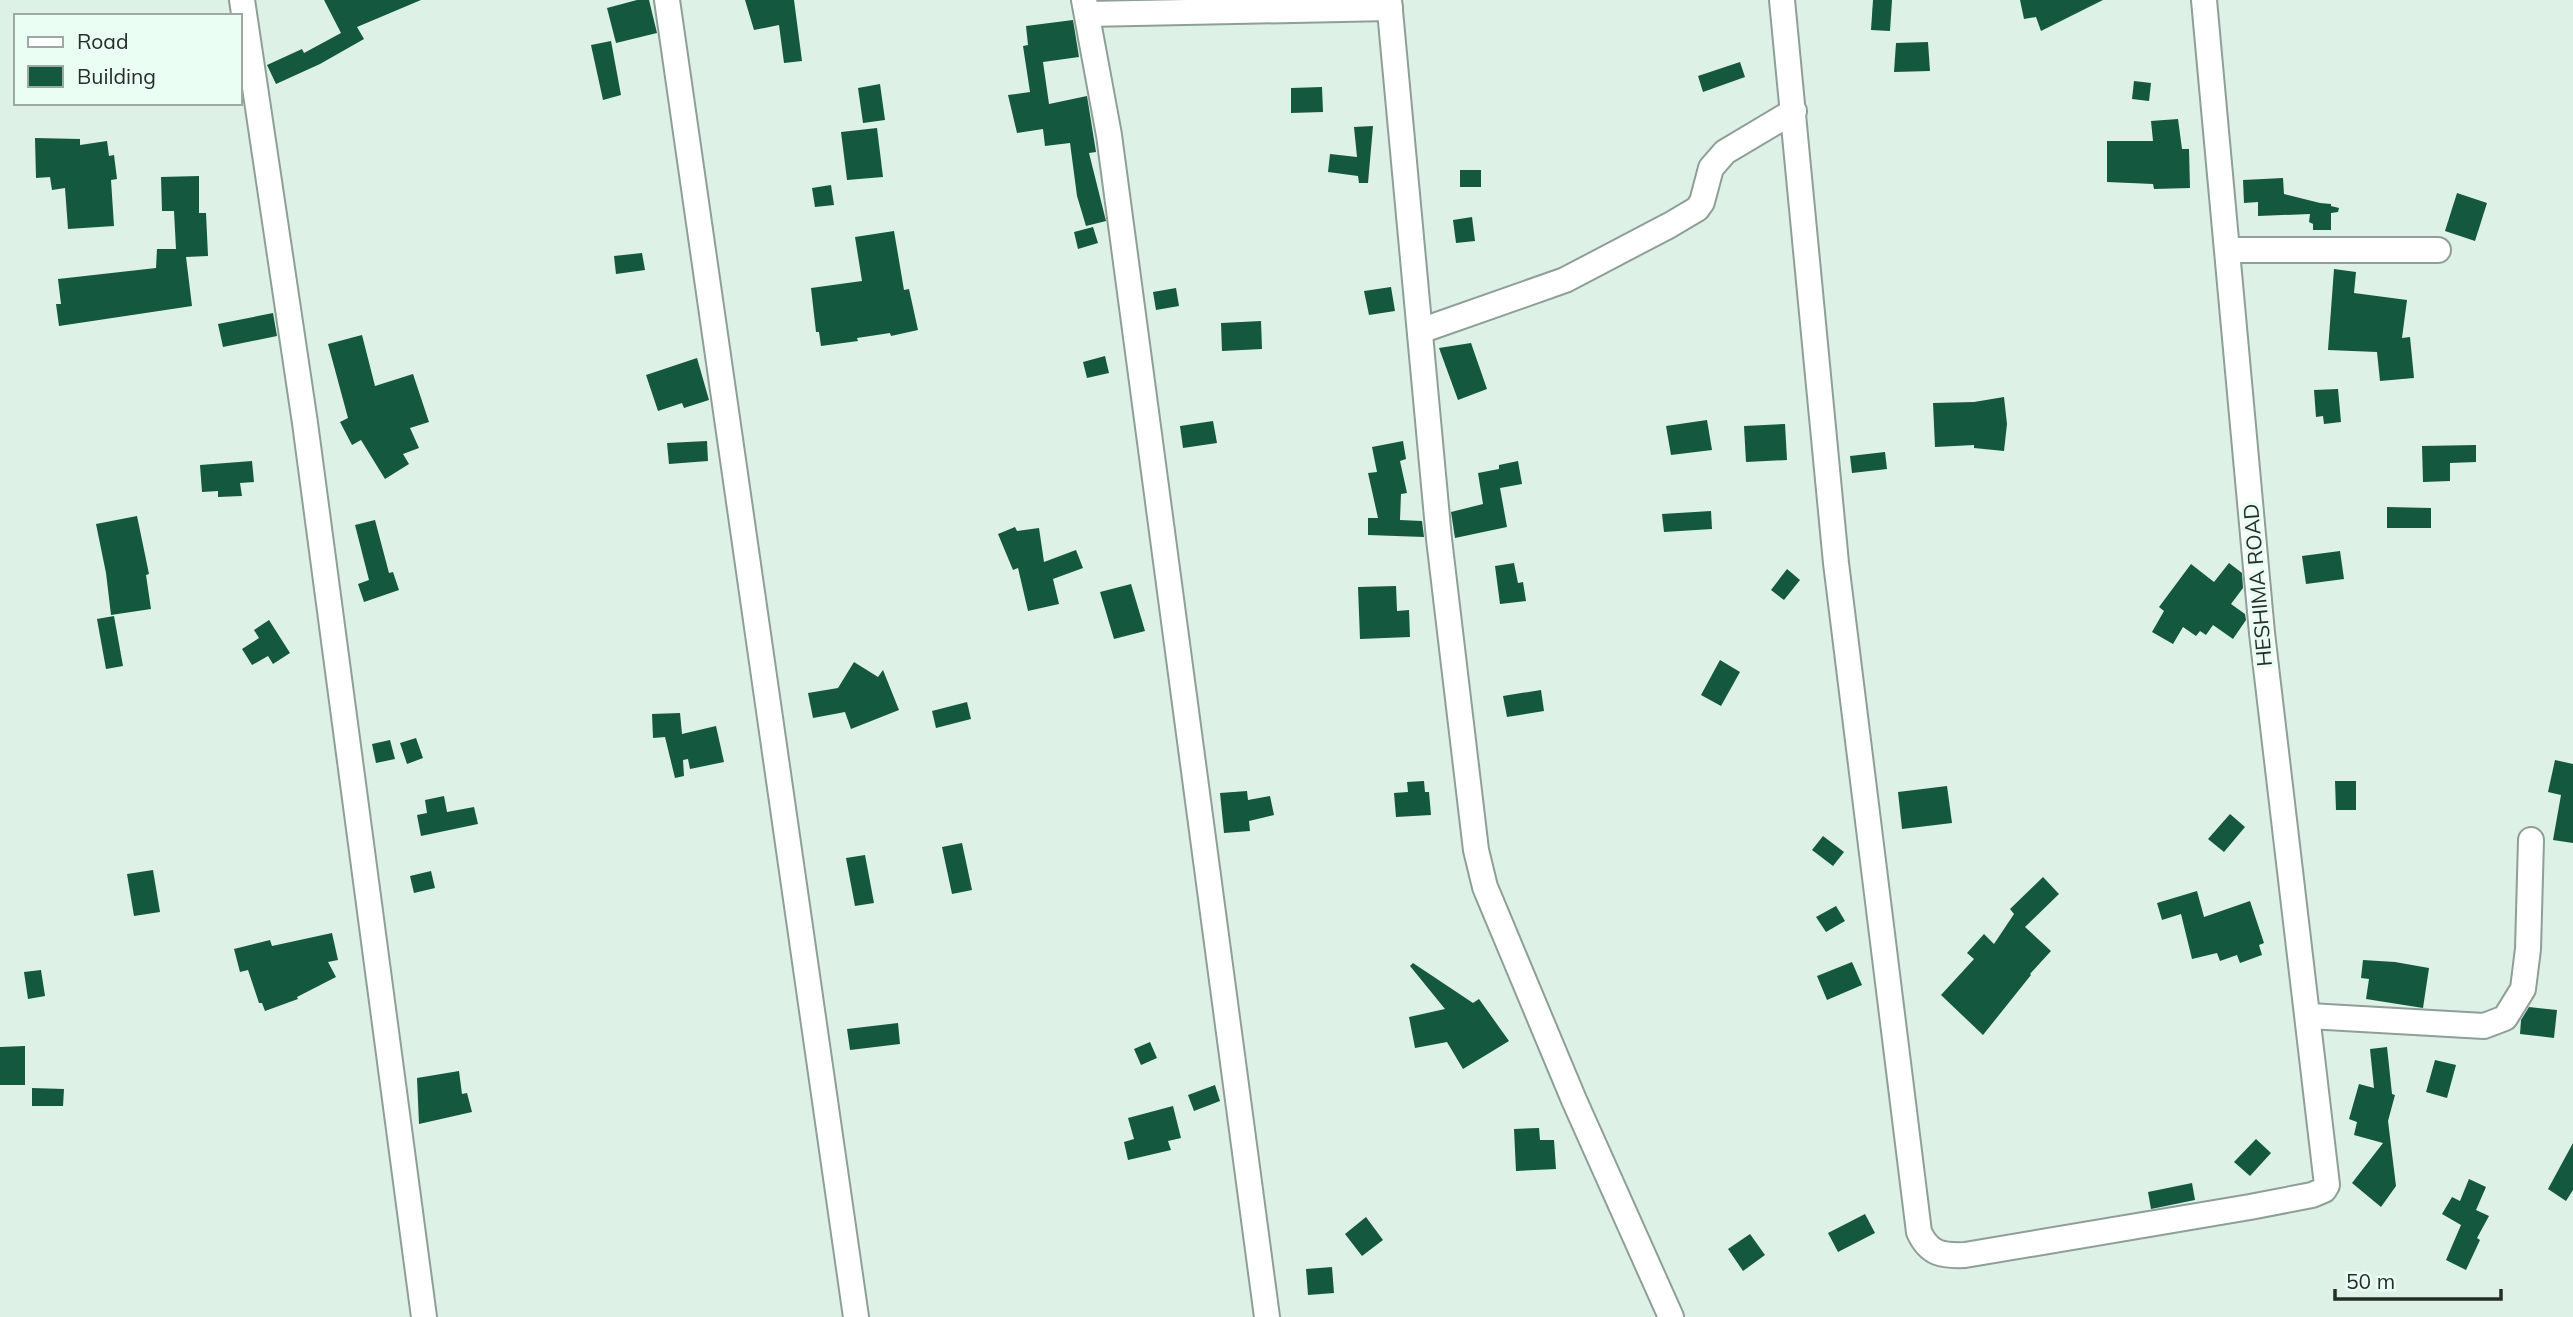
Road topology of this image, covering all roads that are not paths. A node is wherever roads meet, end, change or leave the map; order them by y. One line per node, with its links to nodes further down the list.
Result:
1 (242, 0): 13 (street)
2 (667, 0): 14 (street)
3 (1782, 0): 7 (street)
4 (2204, 0): 8 (street, HESHIMA ROAD)
5 (1389, 4): 6 (street); 10 (street)
6 (1085, 7): 15 (street)
7 (1794, 111): 10 (street); 12 (street, HESHIMA ROAD)
8 (2228, 250): 9 (street); 12 (street, HESHIMA ROAD)
9 (2438, 250)
10 (1420, 331): 16 (street)
11 (2531, 840): 12 (street)
12 (2309, 1016)
13 (424, 1317)
14 (856, 1317)
15 (1267, 1317)
16 (1671, 1317)

